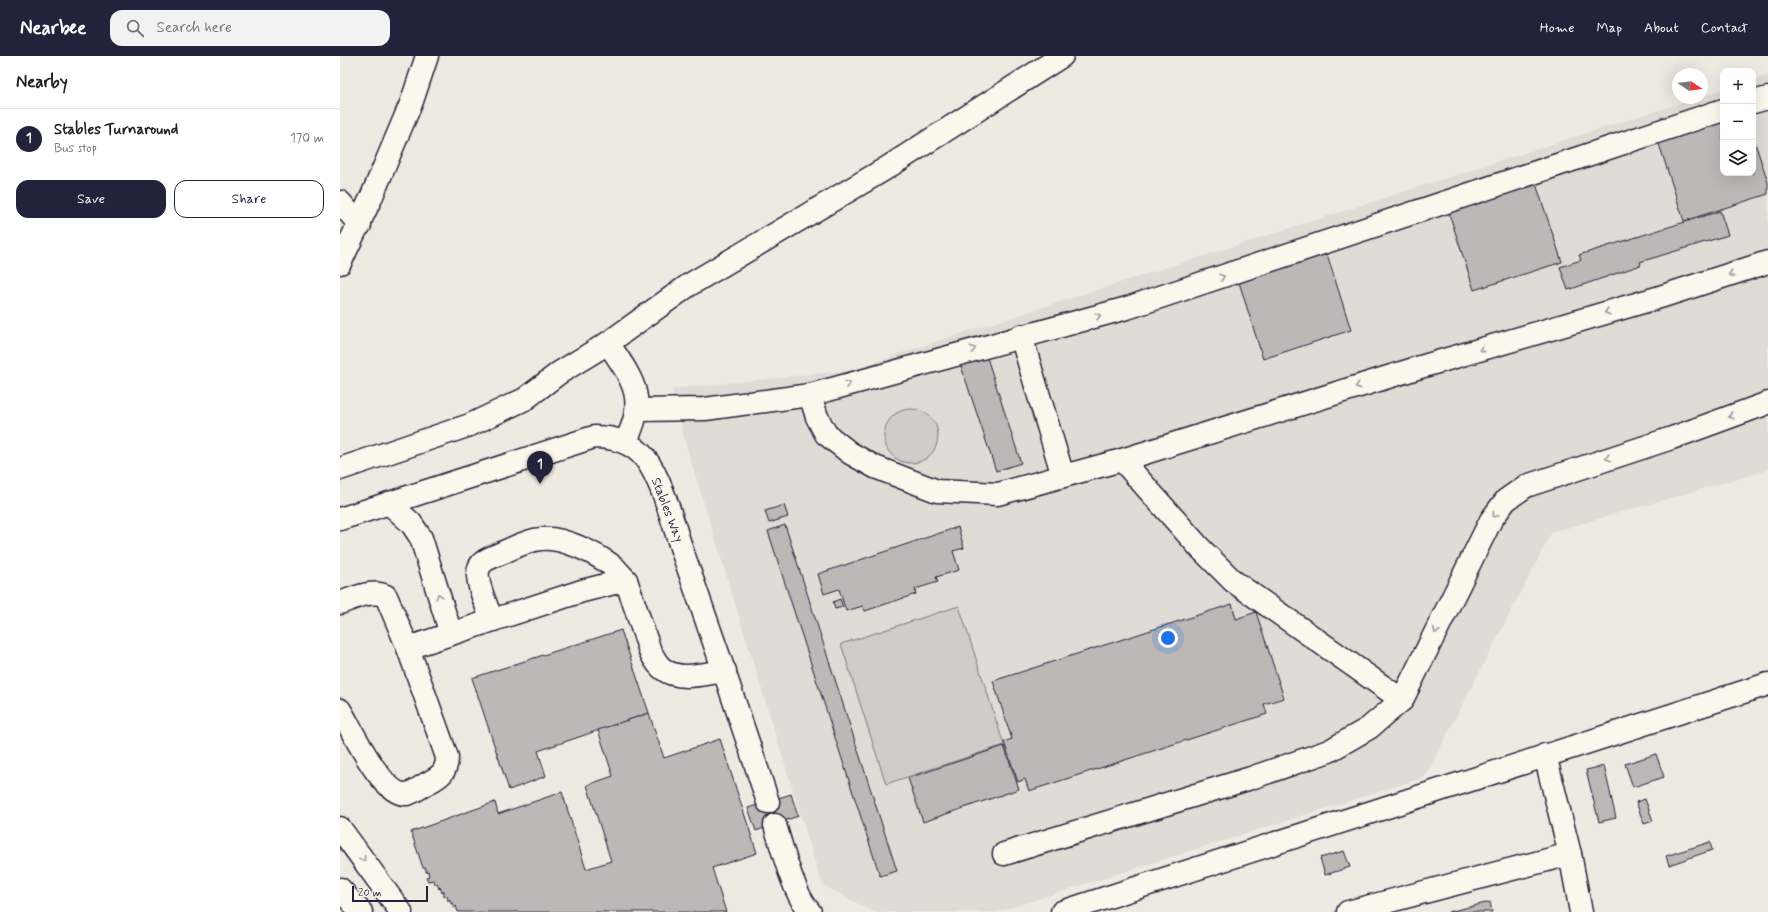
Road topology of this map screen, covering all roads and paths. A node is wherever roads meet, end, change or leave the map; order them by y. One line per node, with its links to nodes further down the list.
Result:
1 (427, 56): 7 (street)
2 (1062, 56): 11 (street)
3 (1768, 98): 4 (street)
4 (1756, 101)
5 (1720, 111): 10 (street, one-way to 5)
6 (340, 202): 7 (street)
7 (360, 225): 9 (street)
8 (1768, 262): 16 (street, one-way to 16)
9 (340, 263)
10 (1022, 336): 12 (street, one-way to 10); 18 (street)
11 (608, 343): 14 (street); 17 (street)
12 (810, 395): 14 (street); 18 (street)
13 (1768, 404): 28 (street, one-way to 28)
14 (637, 410): 15 (street)
15 (625, 442): 19 (street, Stables Way); 26 (street, Stables Way)
16 (1122, 460): 18 (street); 28 (street)
17 (340, 469)
18 (1063, 476)
19 (389, 503): 20 (street, Stables Way); 24 (street, one-way to 19)
20 (340, 520)
21 (626, 580): 23 (street); 23 (street); 26 (street)
22 (340, 603): 25 (street)
23 (492, 620): 24 (street)
24 (451, 634): 25 (street)
25 (408, 648): 29 (street)
26 (725, 671): 31 (street, Stables Way)
27 (1768, 684): 30 (street)
28 (1402, 700): 34 (street)
29 (340, 710)
30 (1545, 755): 35 (street); 40 (street)
31 (768, 802)
32 (775, 825): 39 (street)
33 (340, 828): 38 (street, one-way to 38)
34 (1004, 854)
35 (1570, 854): 41 (street); 42 (street)
36 (340, 889): 37 (street)
37 (361, 912)
38 (401, 912)
39 (810, 912)
40 (1062, 912)
41 (1348, 912)
42 (1581, 912)

